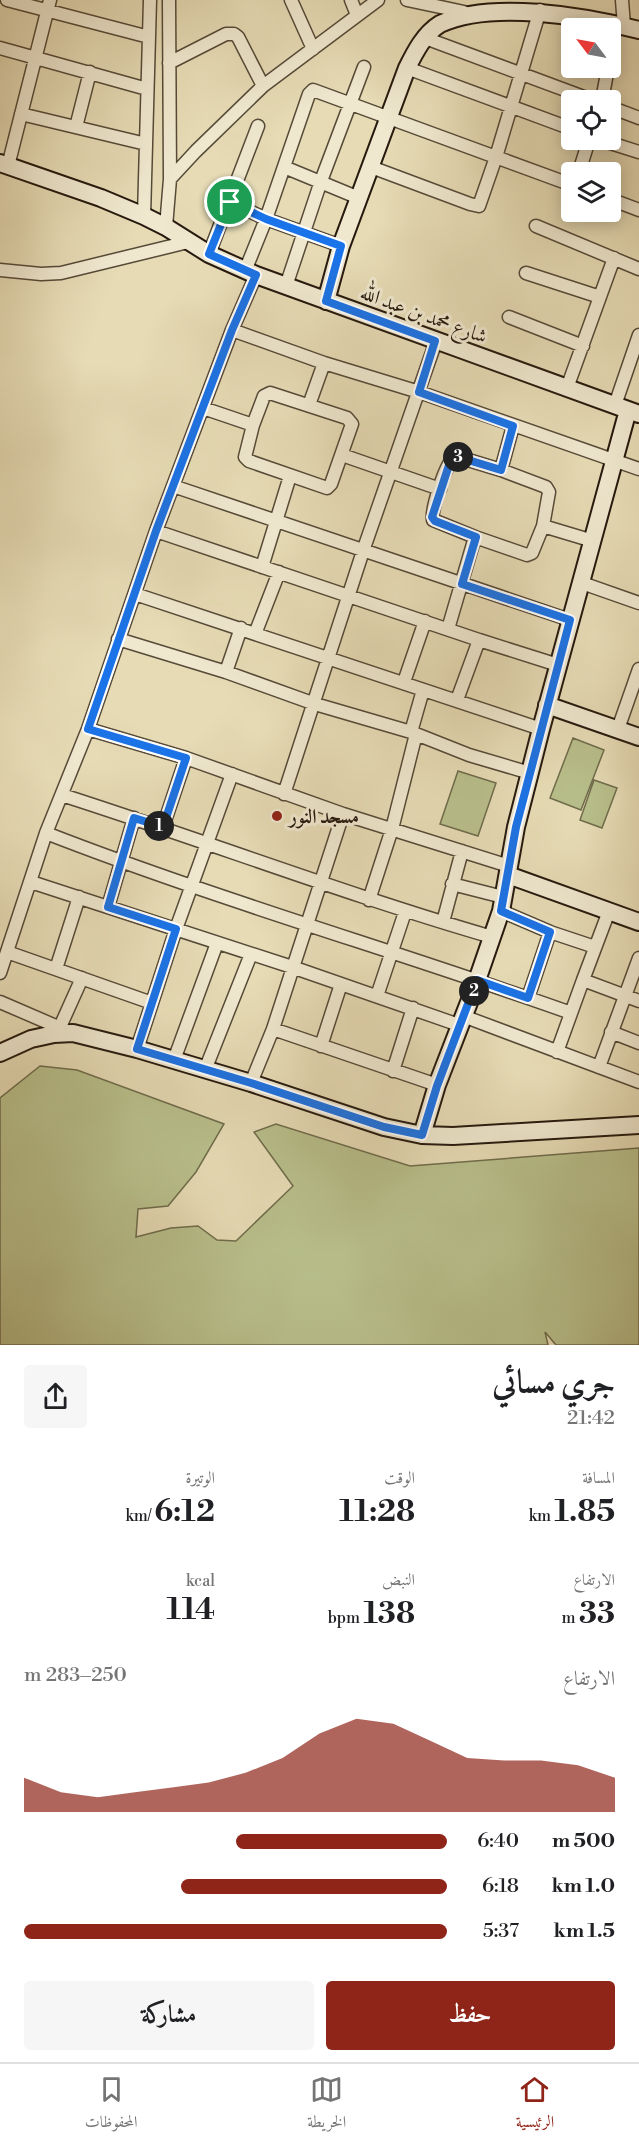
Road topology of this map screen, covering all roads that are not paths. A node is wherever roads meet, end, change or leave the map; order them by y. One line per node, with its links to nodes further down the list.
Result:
1 (7, 0): 9 (street)
2 (150, 0): 14 (street)
3 (169, 0): 19 (street)
4 (291, 0): 17 (street)
5 (351, 0): 12 (street)
6 (378, 0): 12 (street)
7 (407, 0): 11 (street)
8 (622, 0): 13 (street)
9 (49, 6): 14 (street); 18 (street)
10 (540, 10): 11 (street); 13 (street); 23 (street)
11 (464, 12): 15 (street)
12 (357, 15): 17 (street)
13 (626, 27)
14 (149, 37): 25 (street)
15 (425, 38): 21 (street); 23 (street)
16 (0, 48): 18 (street)
17 (313, 49): 24 (street)
18 (36, 57): 22 (street); 30 (street)
19 (168, 63): 24 (street); 43 (street)
20 (364, 67): 27 (street)
21 (407, 68): 28 (street); 31 (street)
22 (90, 72): 25 (street); 35 (street)
23 (521, 73): 26 (street); 28 (street)
24 (263, 86): 43 (street)
25 (147, 89): 36 (street)
26 (566, 90)
27 (351, 104): 31 (street); 41 (street); 45 (street)
28 (512, 105): 33 (street); 39 (street)
29 (621, 111): 32 (street)
30 (21, 114): 35 (street); 40 (street)
31 (388, 117): 39 (street); 42 (street)
32 (639, 117)
33 (561, 125)
34 (258, 126): 47 (street)
35 (76, 127): 36 (street)
36 (146, 144): 50 (street)
37 (621, 146): 38 (street)
38 (639, 152)
39 (496, 157): 42 (street); 44 (street)
40 (4, 164): 50 (street, شارع محمد بن عبد الله)
41 (284, 167): 45 (street); 51 (street)
42 (371, 167): 46 (street)
43 (170, 179): 53 (street)
44 (561, 180)
45 (321, 181): 46 (street); 54 (street)
46 (359, 198): 56 (street)
47 (230, 202): 51 (street); 57 (street)
48 (621, 203): 49 (street)
49 (639, 210)
50 (144, 216): 53 (street, شارع محمد بن عبد الله)
51 (266, 219): 54 (street); 61 (street)
52 (536, 226): 58 (street)
53 (166, 227): 55 (street, شارع محمد بن عبد الله)
54 (303, 232): 56 (street); 63 (street)
55 (188, 242): 57 (street, شارع محمد بن عبد الله); 60 (street)
56 (341, 246): 65 (street)
57 (209, 254): 61 (street, شارع محمد بن عبد الله)
58 (614, 258): 59 (street); 64 (street)
59 (639, 268)
60 (0, 270)
61 (250, 273): 63 (street, شارع محمد بن عبد الله); 67 (street)
62 (526, 273): 64 (street)
63 (286, 286): 65 (street, شارع محمد بن عبد الله)
64 (600, 297): 70 (street)
65 (326, 301): 69 (street, شارع محمد بن عبد الله)
66 (509, 317): 70 (street)
67 (232, 330): 72 (street); 76 (street)
68 (639, 335): 71 (street)
69 (435, 341): 73 (street, شارع محمد بن عبد الله); 74 (street)
70 (583, 346): 73 (street)
71 (636, 351): 77 (street)
72 (324, 363): 74 (street); 75 (street)
73 (567, 388): 77 (street, شارع محمد بن عبد الله)
74 (419, 392): 79 (street); 84 (street)
75 (309, 405): 78 (street); 80 (street)
76 (203, 408): 78 (street); 86 (street)
77 (627, 409): 81 (street)
78 (253, 425): 85 (street)
79 (513, 426): 81 (street); 83 (street)
80 (342, 455): 84 (street); 85 (street)
81 (614, 459): 82 (street); 92 (street)
82 (639, 469)
83 (501, 470): 87 (street); 89 (street)
84 (391, 471): 87 (street); 93 (street)
85 (290, 476): 88 (street)
86 (173, 486): 88 (street); 90 (street)
87 (440, 489): 91 (street)
88 (275, 521): 93 (street); 94 (street)
89 (543, 526): 91 (street); 92 (street)
90 (156, 531): 94 (street); 98 (street)
91 (476, 537): 97 (street)
92 (592, 541): 96 (street)
93 (363, 551): 97 (street); 99 (street)
94 (262, 567): 95 (street)
95 (279, 573): 99 (street); 105 (street)
96 (582, 583): 100 (street); 101 (street)
97 (462, 584): 101 (street); 104 (street)
98 (135, 594): 103 (street); 106 (street)
99 (350, 596): 102 (street); 108 (street)
100 (639, 603)
101 (570, 620): 109 (street)
102 (425, 621): 104 (street); 112 (street)
103 (241, 628): 105 (street); 111 (street)
104 (448, 629): 107 (street)
105 (255, 634): 108 (street)
106 (118, 639): 111 (street); 118 (street)
107 (479, 640): 109 (street); 115 (street)
108 (329, 658): 112 (street); 116 (street)
109 (558, 665): 117 (street)
110 (639, 669): 113 (street)
111 (226, 672): 116 (street)
112 (404, 682): 114 (street)
113 (637, 683): 120 (street)
114 (423, 690): 115 (street); 121 (street)
115 (457, 700): 119 (street)
116 (315, 704): 121 (street); 126 (street)
117 (547, 705): 119 (street); 120 (street)
118 (88, 729): 123 (street); 127 (street)
119 (541, 729): 124 (street)
120 (618, 729): 122 (street)
121 (413, 733): 124 (street); 131 (street)
122 (639, 737)
123 (186, 758): 125 (street); 130 (street)
124 (530, 773): 136 (street)
125 (232, 774): 126 (street); 133 (street)
126 (284, 794): 128 (street)
127 (62, 795): 129 (street); 132 (street)
128 (343, 814): 131 (street); 137 (street)
129 (134, 818): 130 (street); 135 (street)
130 (163, 827): 133 (street)
131 (392, 829): 134 (street); 142 (street)
132 (46, 833): 135 (street); 138 (street)
133 (206, 843): 137 (street); 140 (street)
134 (462, 850): 136 (street); 139 (street)
135 (122, 862): 140 (street); 144 (street)
136 (508, 870): 143 (street); 145 (street)
137 (321, 881): 142 (street); 149 (street)
138 (31, 882): 141 (street); 155 (street)
139 (452, 884): 143 (street); 147 (street)
140 (191, 887): 149 (street); 150 (street)
141 (79, 897): 144 (street); 160 (street)
142 (369, 900): 146 (street)
143 (502, 904): 151 (street); 152 (street)
144 (108, 907): 150 (street)
145 (609, 911): 148 (street); 154 (street)
146 (405, 912): 147 (street); 156 (street)
147 (443, 922): 152 (street)
148 (639, 922)
149 (307, 923): 156 (street); 159 (street)
150 (176, 929): 153 (street); 171 (street)
151 (550, 932): 154 (street); 168 (street)
152 (492, 937): 163 (street)
153 (217, 943): 157 (street); 183 (street)
154 (595, 947): 164 (street)
155 (7, 952): 160 (street); 161 (street)
156 (392, 952): 163 (street); 166 (street)
157 (251, 954): 159 (street); 185 (street)
158 (638, 961): 167 (street)
159 (292, 967): 165 (street); 175 (street)
160 (56, 969): 162 (street)
161 (0, 973)
162 (82, 978): 171 (street); 176 (street)
163 (477, 980): 168 (street); 174 (street)
164 (583, 980): 167 (street); 173 (street)
165 (341, 984): 166 (street); 179 (street)
166 (377, 996): 172 (street)
167 (624, 996): 169 (street); 177 (street)
168 (528, 998): 173 (street)
169 (639, 1001)
170 (0, 1002): 176 (street)
171 (152, 1003): 180 (street)
172 (413, 1008): 174 (street); 186 (street)
173 (571, 1013): 181 (street)
174 (461, 1021): 181 (street); 189 (street)
175 (273, 1029): 179 (street); 188 (street)
176 (66, 1030): 180 (street); 182 (street)
177 (611, 1032): 178 (street); 184 (street)
178 (639, 1043)
179 (321, 1046): 186 (street)
180 (137, 1049): 183 (street)
181 (557, 1052): 184 (street)
182 (0, 1053)
183 (174, 1060): 185 (street)
184 (598, 1067): 187 (street)
185 (205, 1070): 188 (street)
186 (393, 1071): 189 (street)
187 (639, 1082)
188 (251, 1083): 191 (street)
189 (437, 1086): 191 (street)
190 (639, 1125): 191 (street)
191 (422, 1135)

